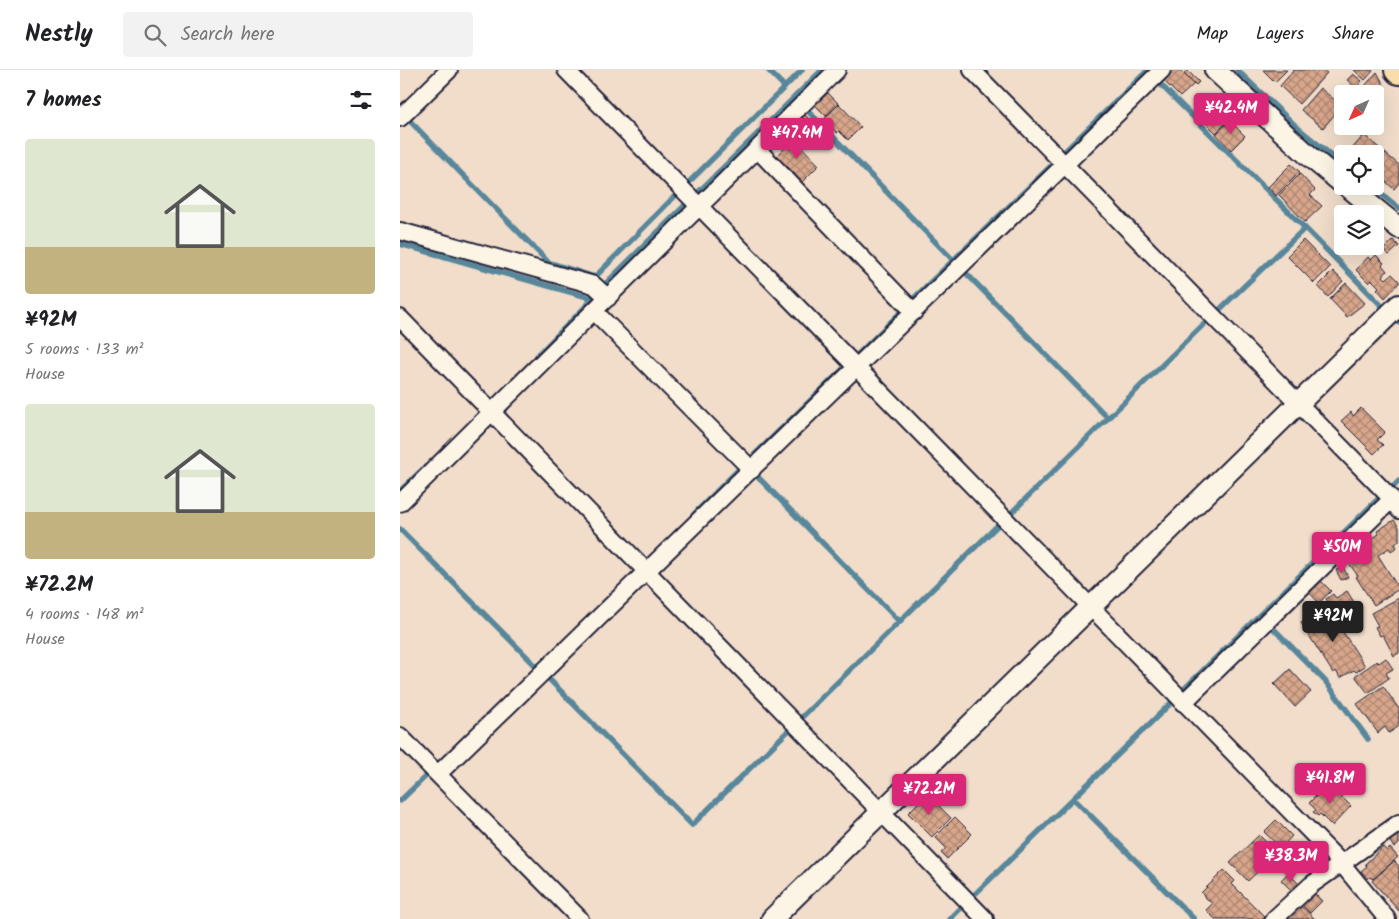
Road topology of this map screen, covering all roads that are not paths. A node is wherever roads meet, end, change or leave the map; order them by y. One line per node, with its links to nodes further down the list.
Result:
1 (449, 70): 7 (street)
2 (566, 70): 12 (street)
3 (837, 70): 8 (street)
4 (972, 70): 9 (street)
5 (1162, 70): 9 (street)
6 (1215, 70): 10 (street)
7 (400, 118)
8 (757, 149): 12 (street); 18 (street)
9 (1065, 165): 18 (street); 21 (street)
10 (1334, 177)
11 (1357, 195): 13 (street)
12 (694, 202): 15 (street); 20 (street)
13 (1399, 228)
14 (400, 231): 15 (street)
15 (602, 292): 17 (street)
16 (1399, 306): 21 (street)
17 (594, 311): 22 (street); 23 (street)
18 (914, 312): 20 (street)
19 (400, 318): 22 (street)
20 (856, 368): 23 (street); 27 (street)
21 (1298, 404): 25 (street); 27 (street)
22 (492, 413): 24 (street); 26 (street)
23 (752, 470): 26 (street)
24 (400, 503)
25 (1396, 505): 28 (street)
26 (647, 572): 30 (street); 31 (street)
27 (1090, 607): 28 (street); 31 (street)
28 (1184, 703): 33 (street)
29 (400, 736): 30 (street)
30 (438, 774): 34 (street)
31 (881, 812): 35 (street); 36 (street)
32 (1399, 823): 33 (street)
33 (1342, 864): 37 (street); 38 (street)
34 (580, 919)
35 (772, 919)
36 (985, 919)
37 (1274, 919)
38 (1387, 919)

